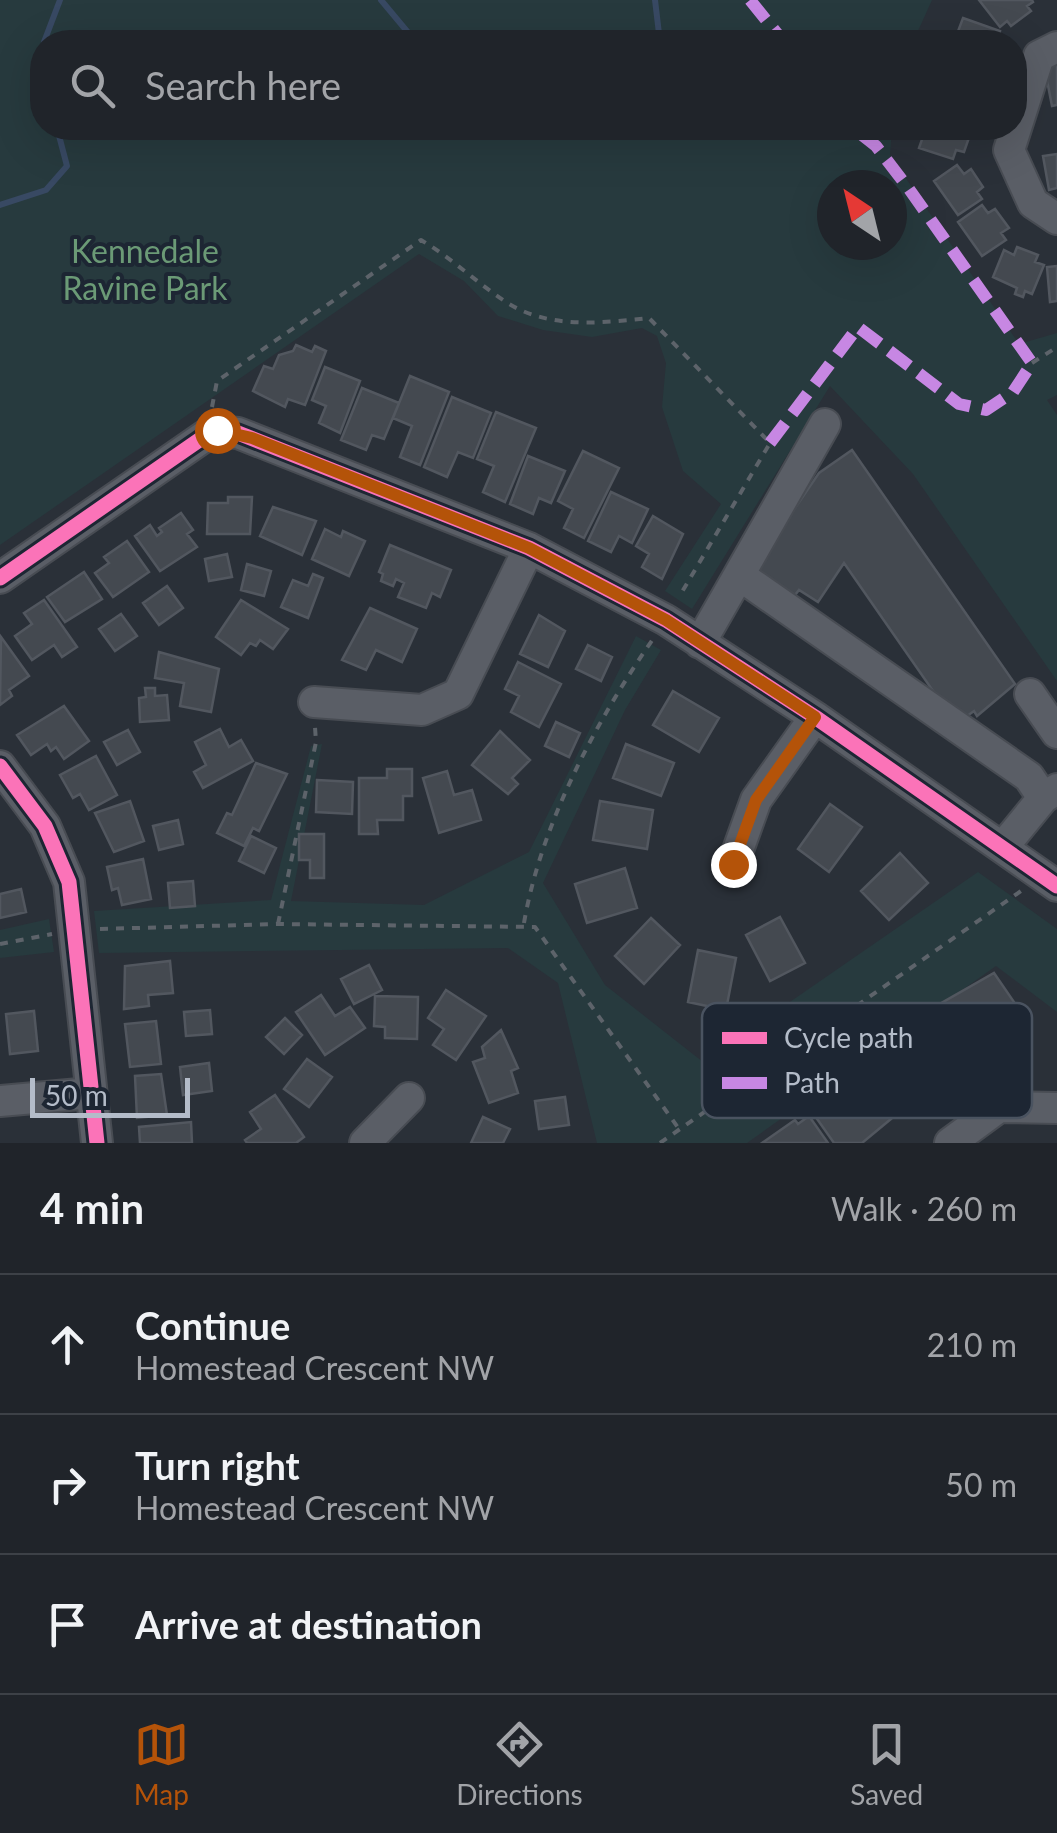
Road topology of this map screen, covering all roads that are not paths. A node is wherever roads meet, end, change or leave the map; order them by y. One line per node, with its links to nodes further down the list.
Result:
1 (1057, 47): 2 (street)
2 (1027, 94)
3 (1011, 140): 4 (street)
4 (1057, 219)
5 (825, 424): 7 (street)
6 (529, 548): 8 (street); 9 (street); 11 (street)
7 (739, 575): 9 (street); 15 (street)
8 (0, 578)
9 (700, 643): 12 (street)
10 (1030, 694): 13 (street)
11 (314, 702)
12 (815, 717): 16 (street); 17 (street)
13 (1057, 733)
14 (0, 766): 19 (street)
15 (1050, 793): 16 (street)
16 (1003, 848): 18 (street)
17 (733, 864)
18 (1050, 881)
19 (91, 1092): 21 (street); 25 (street)
20 (409, 1098): 26 (street)
21 (0, 1101)
22 (1032, 1108): 23 (street)
23 (1057, 1108)
24 (984, 1118): 27 (street)
25 (96, 1143)
26 (365, 1143)
27 (950, 1143)

